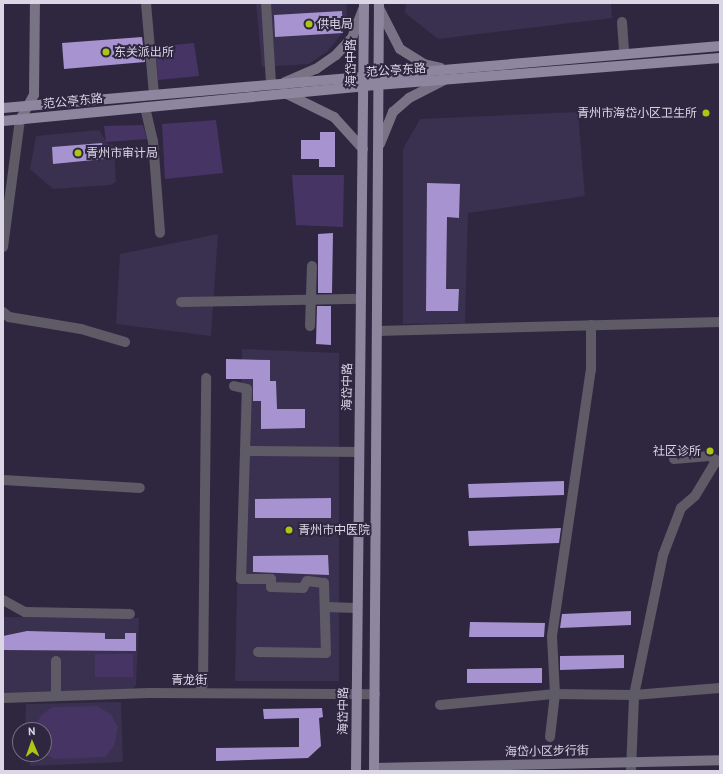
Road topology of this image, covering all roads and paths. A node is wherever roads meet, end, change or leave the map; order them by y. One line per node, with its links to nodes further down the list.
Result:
1 (35, 3): 20 (street)
2 (146, 3): 19 (street)
3 (266, 3): 15 (street)
4 (364, 5): 12 (main road, 海岱中路); 14 (street)
5 (379, 5): 10 (street); 11 (main road)
6 (622, 22): 8 (street)
7 (720, 46): 8 (main road, 范公亭东路)
8 (624, 53): 10 (main road, 范公亭东路)
9 (720, 58): 13 (main road, 范公亭东路)
10 (441, 68): 11 (main road, 范公亭东路)
11 (379, 73): 12 (main road, 范公亭东路); 16 (main road)
12 (364, 74): 14 (main road, 范公亭东路); 17 (main road, 海岱中路)
13 (445, 80): 16 (main road, 范公亭东路); 26 (street)
14 (284, 82): 15 (main road, 范公亭东路)
15 (271, 83): 19 (main road, 范公亭东路)
16 (379, 85): 17 (main road, 范公亭东路); 26 (main road)
17 (364, 86): 18 (main road, 范公亭东路); 25 (main road, 海岱中路)
18 (285, 93): 21 (main road, 范公亭东路); 25 (street)
19 (154, 94): 20 (main road, 范公亭东路)
20 (28, 106): 22 (main road, 范公亭东路); 23 (street)
21 (146, 107): 23 (main road, 范公亭东路); 27 (street)
22 (3, 108)
23 (20, 120): 24 (main road, 范公亭东路); 28 (street)
24 (3, 121)
25 (363, 148): 31 (main road, 海岱中路)
26 (378, 148): 37 (main road)
27 (160, 233)
28 (3, 247)
29 (312, 266): 30 (street)
30 (311, 298): 31 (street); 32 (street); 36 (street)
31 (361, 299): 42 (main road, 海岱中路)
32 (181, 302)
33 (3, 312): 38 (street)
34 (720, 322): 35 (street)
35 (591, 325): 37 (street); 57 (street)
36 (310, 326)
37 (377, 331): 56 (main road)
38 (124, 342)
39 (206, 378): 54 (street)
40 (234, 386): 41 (street)
41 (245, 452): 42 (street); 48 (street)
42 (359, 452): 49 (main road, 海岱中路)
43 (674, 459): 44 (street)
44 (718, 463): 58 (street)
45 (3, 480): 46 (street)
46 (140, 488)
47 (3, 600): 50 (street)
48 (325, 607): 49 (street); 51 (street)
49 (357, 608): 55 (main road, 海岱中路)
50 (130, 614)
51 (258, 652)
52 (56, 661): 59 (street)
53 (720, 688): 58 (street)
54 (199, 693): 55 (street, 青龙街); 59 (street, 青龙街)
55 (356, 694): 56 (street, 青龙街); 66 (main road, 海岱中路)
56 (375, 694): 65 (main road)
57 (555, 694): 58 (street); 61 (street); 62 (street)
58 (634, 695): 64 (street)
59 (56, 696): 60 (street, 青龙街)
60 (3, 698)
61 (440, 705)
62 (550, 737)
63 (720, 760): 64 (street, 海岱小区步行街)
64 (632, 767): 65 (street, 海岱小区步行街)
65 (374, 770)
66 (356, 771)

